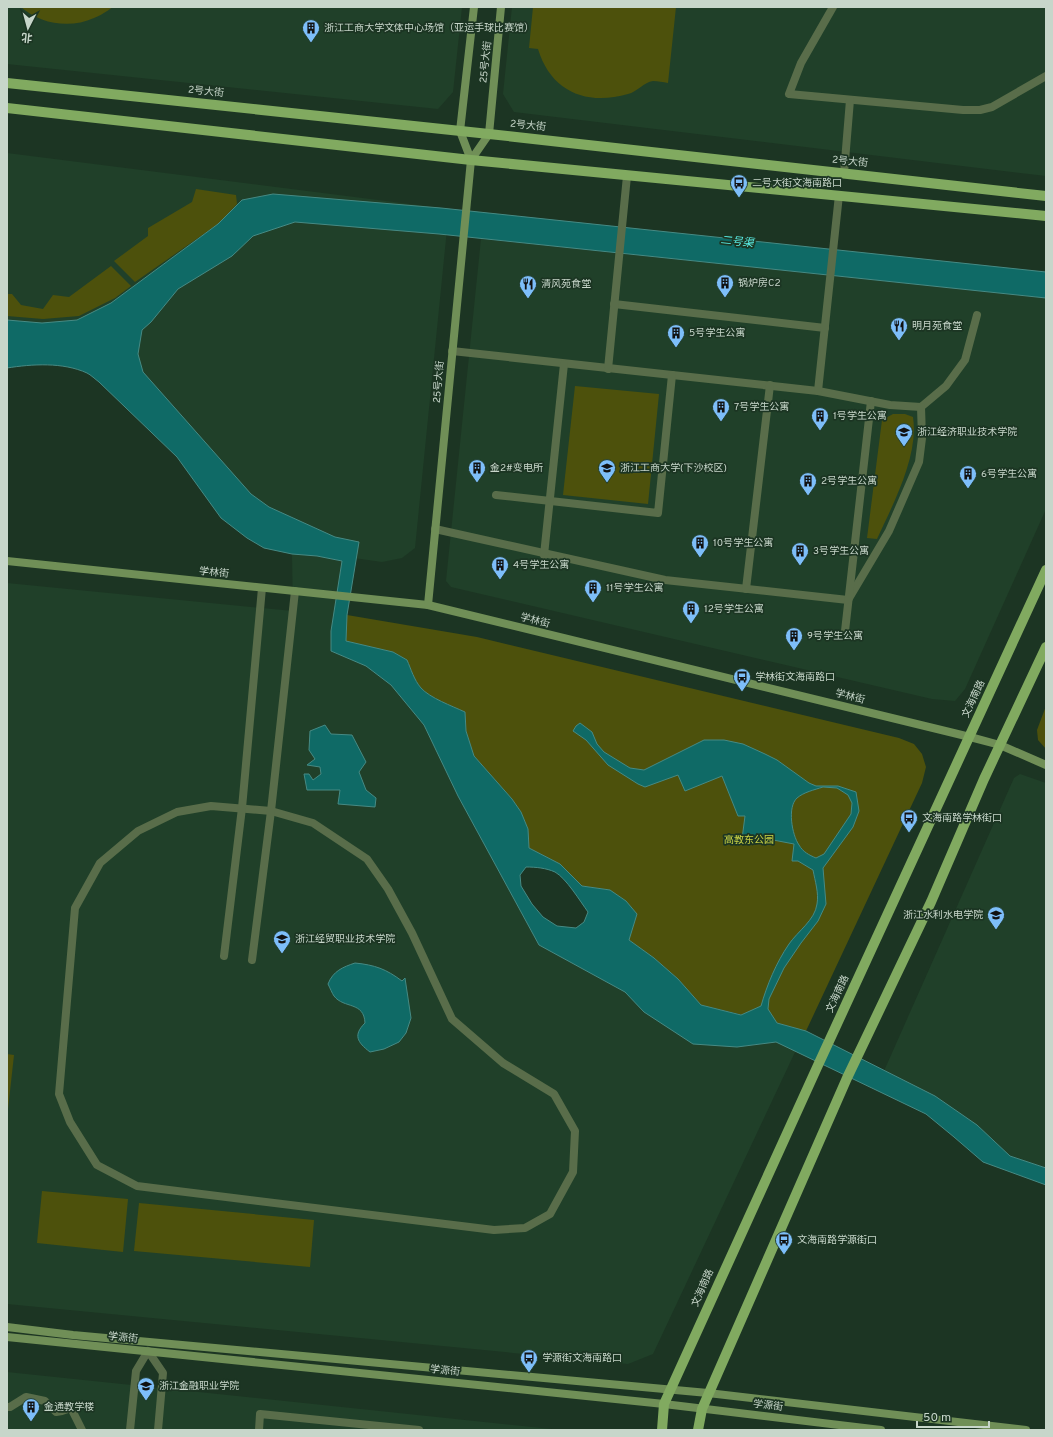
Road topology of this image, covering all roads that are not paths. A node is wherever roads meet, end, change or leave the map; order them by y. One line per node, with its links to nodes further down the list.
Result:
1 (474, 7): 8 (main road, 25号大街)
2 (501, 7): 9 (main road, 25号大街)
3 (833, 7): 6 (street)
4 (1046, 76): 6 (street)
5 (7, 83): 8 (main road, 2号大街)
6 (850, 100): 11 (street)
7 (7, 108): 10 (main road)
8 (460, 131): 9 (main road, 2号大街); 10 (main road, 25号大街)
9 (489, 134): 10 (main road, 25号大街); 11 (main road, 2号大街)
10 (471, 160): 12 (main road); 19 (main road, 25号大街)
11 (844, 174): 14 (main road, 2号大街)
12 (627, 176): 13 (main road); 16 (street)
13 (839, 195): 15 (main road); 18 (street)
14 (1046, 196)
15 (1046, 216)
16 (614, 304): 18 (street); 21 (street)
17 (977, 315): 26 (street)
18 (825, 328): 24 (street)
19 (452, 351): 20 (street); 29 (main road, 25号大街)
20 (564, 364): 21 (street); 28 (street)
21 (608, 369): 22 (street)
22 (672, 375): 23 (street); 28 (street)
23 (770, 385): 24 (street); 34 (street)
24 (818, 391): 25 (street)
25 (871, 401): 26 (street); 36 (street)
26 (921, 407): 36 (street)
27 (496, 495): 28 (street)
28 (550, 501): 30 (street)
29 (435, 530): 30 (street); 37 (main road, 25号大街)
30 (544, 554): 34 (street)
31 (7, 561): 33 (main road, 学林街)
32 (1046, 570): 40 (main road, 文海南路)
33 (262, 588): 35 (main road, 学林街); 43 (street)
34 (746, 589): 36 (street)
35 (295, 591): 37 (main road, 学林街); 44 (street)
36 (848, 600): 38 (street)
37 (428, 605): 40 (main road, 学林街)
38 (845, 631)
39 (1046, 647): 41 (main road)
40 (970, 737): 41 (main road, 学林街); 50 (main road, 文海南路)
41 (1000, 745): 42 (main road, 学林街); 51 (main road)
42 (1046, 765)
43 (242, 808): 44 (street); 44 (street); 45 (street)
44 (271, 811): 46 (street)
45 (224, 956)
46 (252, 960)
47 (7, 1327): 50 (main road)
48 (7, 1336): 49 (main road, 学源街)
49 (148, 1351): 52 (main road, 学源街); 56 (street); 57 (street)
50 (671, 1390): 51 (main road); 52 (main road, 文海南路)
51 (708, 1393): 54 (main road); 63 (main road)
52 (664, 1404): 54 (main road, 学源街); 60 (main road, 文海南路)
53 (7, 1406): 55 (street)
54 (702, 1408): 61 (main road); 62 (main road, 学源街)
55 (82, 1430)
56 (130, 1430)
57 (158, 1430)
58 (259, 1430): 59 (street)
59 (419, 1430)
60 (662, 1430)
61 (698, 1430)
62 (882, 1430)
63 (1026, 1430)

